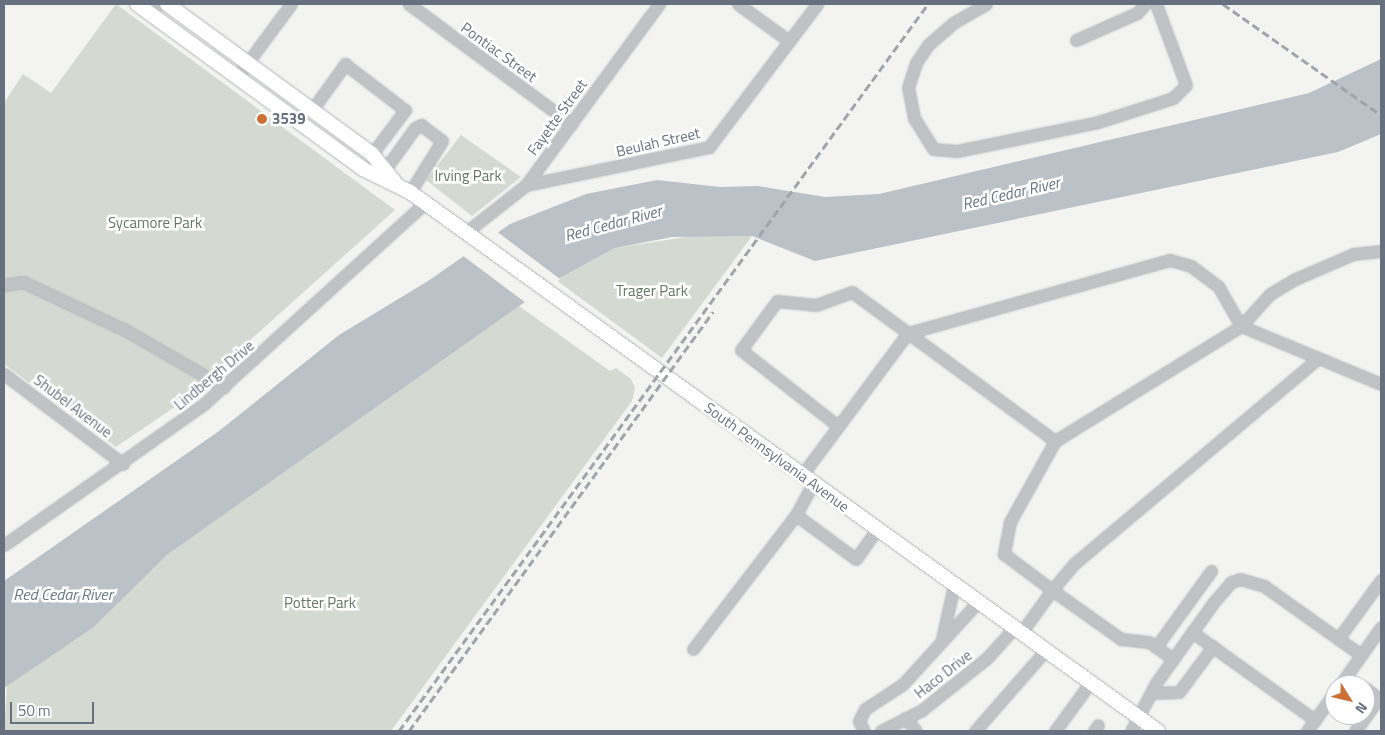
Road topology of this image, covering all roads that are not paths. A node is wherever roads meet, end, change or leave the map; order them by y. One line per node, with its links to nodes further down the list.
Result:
1 (137, 4): 11 (main road, South Pennsylvania Avenue)
2 (167, 4): 14 (main road, South Pennsylvania Avenue)
3 (291, 4): 14 (street)
4 (409, 4): 17 (street, Pontiac Street)
5 (659, 4): 17 (street, Fayette Street)
6 (738, 4): 13 (street)
7 (817, 4): 13 (street, Beulah Street)
8 (986, 4): 10 (street)
9 (1145, 4): 12 (street)
10 (1156, 4)
11 (154, 9): 15 (main road, South Pennsylvania Avenue)
12 (1076, 40)
13 (789, 41): 21 (street, Beulah Street)
14 (247, 63): 15 (street); 16 (main road, South Pennsylvania Avenue)
15 (237, 76): 20 (main road, South Pennsylvania Avenue)
16 (312, 110): 18 (main road, South Pennsylvania Avenue); 18 (street)
17 (571, 124): 21 (street, Fayette Street)
18 (372, 154): 19 (main road, South Pennsylvania Avenue)
19 (386, 168): 20 (main road, South Pennsylvania Avenue); 22 (street)
20 (395, 182): 22 (main road, South Pennsylvania Avenue)
21 (526, 185): 24 (street, Fayette Street)
22 (410, 192): 23 (main road, South Pennsylvania Avenue)
23 (424, 203): 24 (main road, South Pennsylvania Avenue); 32 (street, Lindbergh Drive)
24 (470, 237): 36 (main road, South Pennsylvania Avenue)
25 (1381, 251): 27 (street)
26 (4, 285): 32 (street)
27 (1241, 326): 28 (street); 29 (street); 34 (street)
28 (908, 333): 33 (street); 33 (street); 34 (street)
29 (1316, 360): 31 (street); 43 (street, Haco Drive)
30 (4, 374): 35 (street, Shubel Avenue)
31 (1381, 384)
32 (224, 387): 35 (street, Lindbergh Drive)
33 (838, 426): 36 (street)
34 (1055, 441): 43 (street)
35 (123, 464): 39 (street, Lindbergh Drive)
36 (807, 479): 37 (street); 38 (main road, South Pennsylvania Avenue)
37 (796, 515): 38 (street); 52 (street)
38 (877, 529): 42 (main road, South Pennsylvania Avenue)
39 (4, 546)
40 (1211, 571): 51 (street)
41 (1381, 580): 48 (street)
42 (954, 585): 44 (main road, South Pennsylvania Avenue); 49 (street)
43 (1052, 590): 46 (street, Haco Drive); 51 (street)
44 (978, 602): 46 (main road, South Pennsylvania Avenue); 49 (street)
45 (1381, 627): 54 (street)
46 (1018, 630): 53 (main road, South Pennsylvania Avenue); 61 (street, Haco Drive)
47 (1192, 632): 48 (street); 50 (street); 55 (street)
48 (1338, 638): 54 (street)
49 (941, 642): 64 (street)
50 (1213, 646): 58 (street); 63 (street)
51 (1156, 647): 55 (street)
52 (692, 649)
53 (1045, 651): 57 (main road, South Pennsylvania Avenue); 67 (street)
54 (1361, 655): 56 (street)
55 (1173, 659): 58 (street)
56 (1347, 675)
57 (1090, 683): 62 (main road, South Pennsylvania Avenue); 68 (street)
58 (1151, 693): 62 (street)
59 (1380, 699): 72 (street)
60 (1325, 706): 63 (street)
61 (905, 718): 65 (street, Haco Drive); 66 (street)
62 (1140, 718): 69 (street); 70 (main road, South Pennsylvania Avenue)
63 (1315, 720): 71 (street)
64 (864, 731)
65 (880, 731)
66 (916, 731)
67 (975, 731)
68 (1055, 731)
69 (1131, 731)
70 (1158, 731)
71 (1307, 731)
72 (1355, 731)

